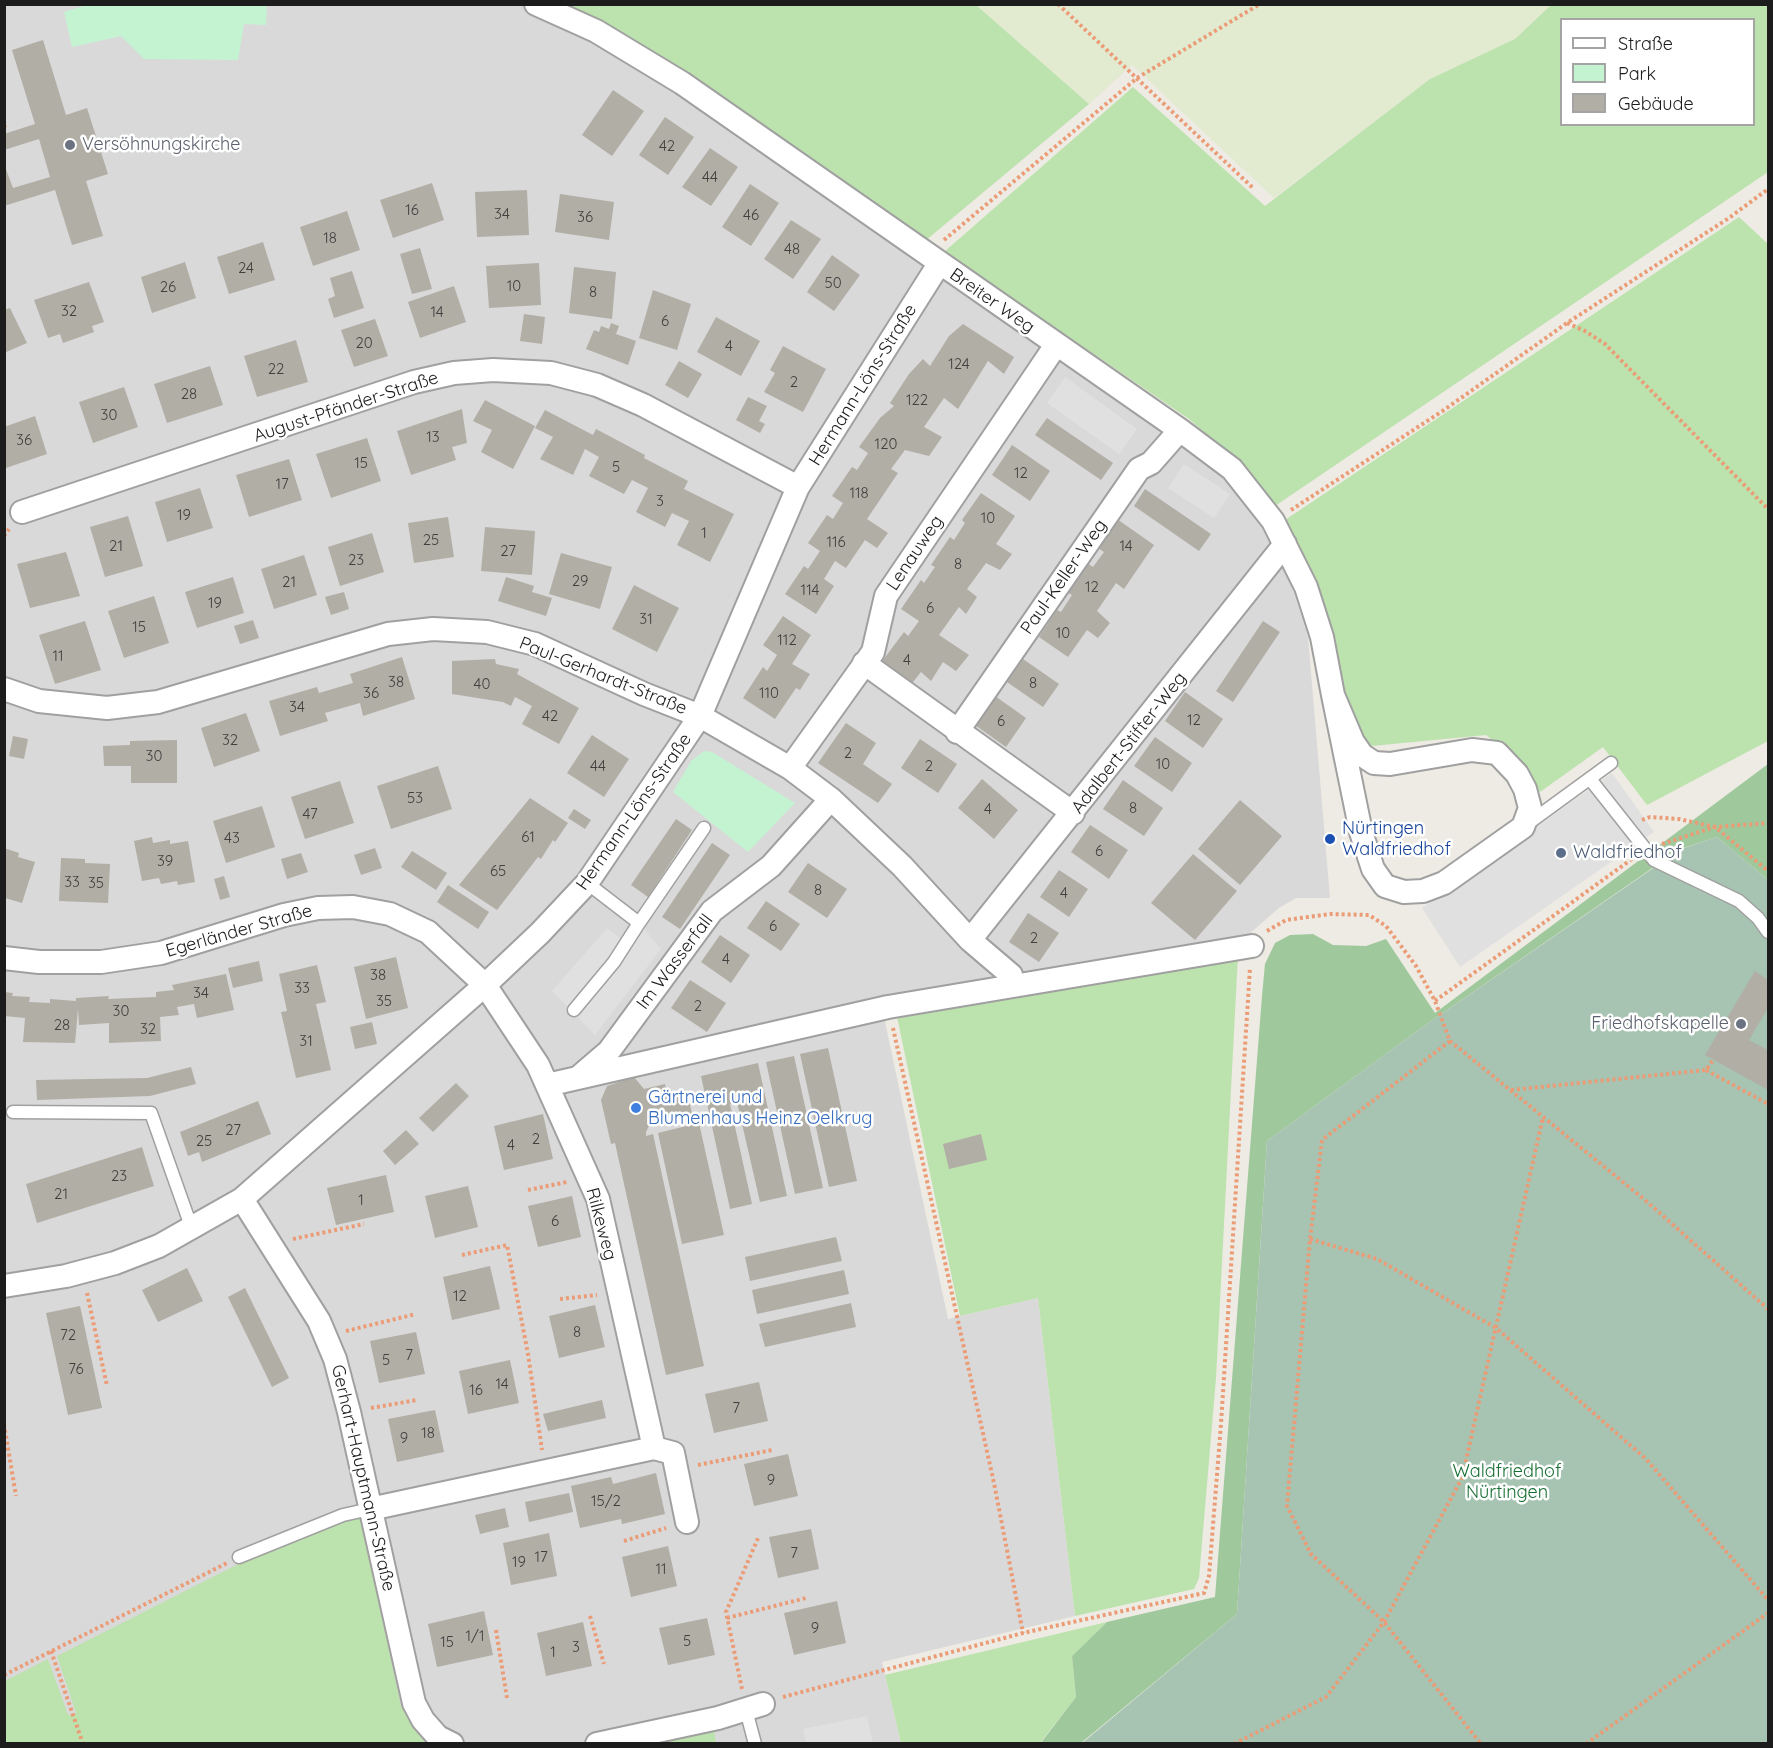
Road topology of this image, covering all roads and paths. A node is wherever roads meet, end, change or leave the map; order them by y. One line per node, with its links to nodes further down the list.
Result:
1 (536, 4): 7 (street, Breiter Weg)
2 (1058, 4): 4 (path)
3 (1260, 4): 4 (path)
4 (1137, 78): 5 (path); 7 (path)
5 (1253, 188)
6 (1768, 189): 8 (path)
7 (935, 261): 9 (street, Breiter Weg); 11 (street, Hermann-Löns-Straße)
8 (1567, 323): 12 (path); 14 (path)
9 (1056, 345): 10 (street, Breiter Weg); 16 (street, Lenauweg)
10 (1180, 430): 14 (street, Breiter Weg); 20 (street, Paul-Keller-Weg)
11 (798, 487): 13 (street, August-Pfänder-Straße); 19 (street, Hermann-Löns-Straße)
12 (1768, 509)
13 (22, 512)
14 (1273, 521): 15 (street, Breiter Weg)
15 (1286, 544): 18 (street, Breiter Weg); 25 (street, Adalbert-Stifter-Weg)
16 (864, 663): 20 (street); 22 (street, Lenauweg)
17 (4, 689): 19 (street, Paul-Gerhardt-Straße)
18 (1333, 695): 28 (street, Breiter Weg); 28 (street, Breiter Weg)
19 (700, 716): 22 (street, Paul-Gerhardt-Straße); 33 (street, Hermann-Löns-Straße)
20 (957, 732): 25 (street)
21 (1611, 763): 23 (lane)
22 (790, 768): 24 (street, Paul-Gerhardt-Straße)
23 (1590, 778): 28 (lane); 30 (lane)
24 (831, 799): 36 (street, Paul-Gerhardt-Straße); 47 (street, Im Wasserfall)
25 (1073, 813): 36 (street, Adalbert-Stifter-Weg)
26 (1768, 823): 27 (path)
27 (1715, 826): 30 (path); 31 (path); 32 (path)
28 (1522, 827)
29 (704, 828): 34 (lane)
30 (1629, 828): 31 (lane)
31 (1646, 849): 35 (lane); 41 (path)
32 (1768, 871)
33 (587, 883): 34 (lane); 40 (street, Hermann-Löns-Straße)
34 (639, 923): 43 (lane)
35 (1768, 932)
36 (970, 940): 39 (street, Paul-Gerhardt-Straße)
37 (1251, 946): 41 (path); 42 (street); 90 (path)
38 (4, 958): 40 (street, Egerländer Straße)
39 (1011, 975)
40 (485, 986): 48 (street, Rilkeweg); 55 (street, Hermann-Löns-Straße)
41 (1435, 1001): 44 (path)
42 (888, 1007): 47 (street); 90 (path)
43 (574, 1010)
44 (1450, 1041): 49 (path); 58 (path)
45 (1713, 1059): 46 (path)
46 (1706, 1070): 49 (path); 50 (path)
47 (575, 1078): 48 (street)
48 (547, 1085): 53 (street, Rilkeweg)
49 (1511, 1090): 52 (path)
50 (1768, 1104)
51 (13, 1112): 57 (lane)
52 (1543, 1118): 65 (path); 67 (path)
53 (588, 1177): 54 (path); 63 (street, Rilkeweg)
54 (528, 1190)
55 (242, 1199): 57 (street, Hermann-Löns-Straße); 59 (street, Gerhart-Hauptmann-Straße)
56 (364, 1224): 59 (path)
57 (192, 1229): 61 (street, Hermann-Löns-Straße)
58 (1310, 1239): 67 (path); 88 (path)
59 (272, 1243): 68 (street, Gerhart-Hauptmann-Straße)
60 (462, 1256): 76 (path)
61 (83, 1271): 62 (street, Hermann-Löns-Straße); 69 (path)
62 (4, 1286)
63 (619, 1292): 64 (path); 73 (street, Rilkeweg)
64 (560, 1299)
65 (1768, 1309)
66 (416, 1314): 68 (path)
67 (1496, 1328): 84 (path); 88 (path)
68 (325, 1337): 71 (street, Gerhart-Hauptmann-Straße)
69 (107, 1386)
70 (417, 1400): 71 (path)
71 (349, 1412): 78 (street, Gerhart-Hauptmann-Straße)
72 (4, 1424): 77 (path)
73 (654, 1448): 75 (street); 76 (street)
74 (772, 1450): 75 (path)
75 (676, 1470): 79 (street)
76 (546, 1471): 78 (street)
77 (16, 1496)
78 (370, 1509): 82 (lane); 96 (street, Gerhart-Hauptmann-Straße)
79 (687, 1522): 81 (path)
80 (759, 1536): 87 (path)
81 (624, 1540)
82 (239, 1557): 91 (path)
83 (806, 1598): 87 (path)
84 (1768, 1599)
85 (1768, 1613): 102 (path)
86 (591, 1616): 92 (path)
87 (727, 1618): 95 (path)
88 (1384, 1622): 100 (path); 101 (path)
89 (496, 1630): 94 (path)
90 (1023, 1633): 95 (path)
91 (51, 1651): 93 (path); 97 (path)
92 (604, 1664)
93 (4, 1674)
94 (507, 1698)
95 (755, 1707): 98 (street); 99 (lane)
96 (445, 1740)
97 (83, 1743)
98 (597, 1743)
99 (755, 1743)
100 (1234, 1743)
101 (1481, 1743)
102 (1586, 1743)

